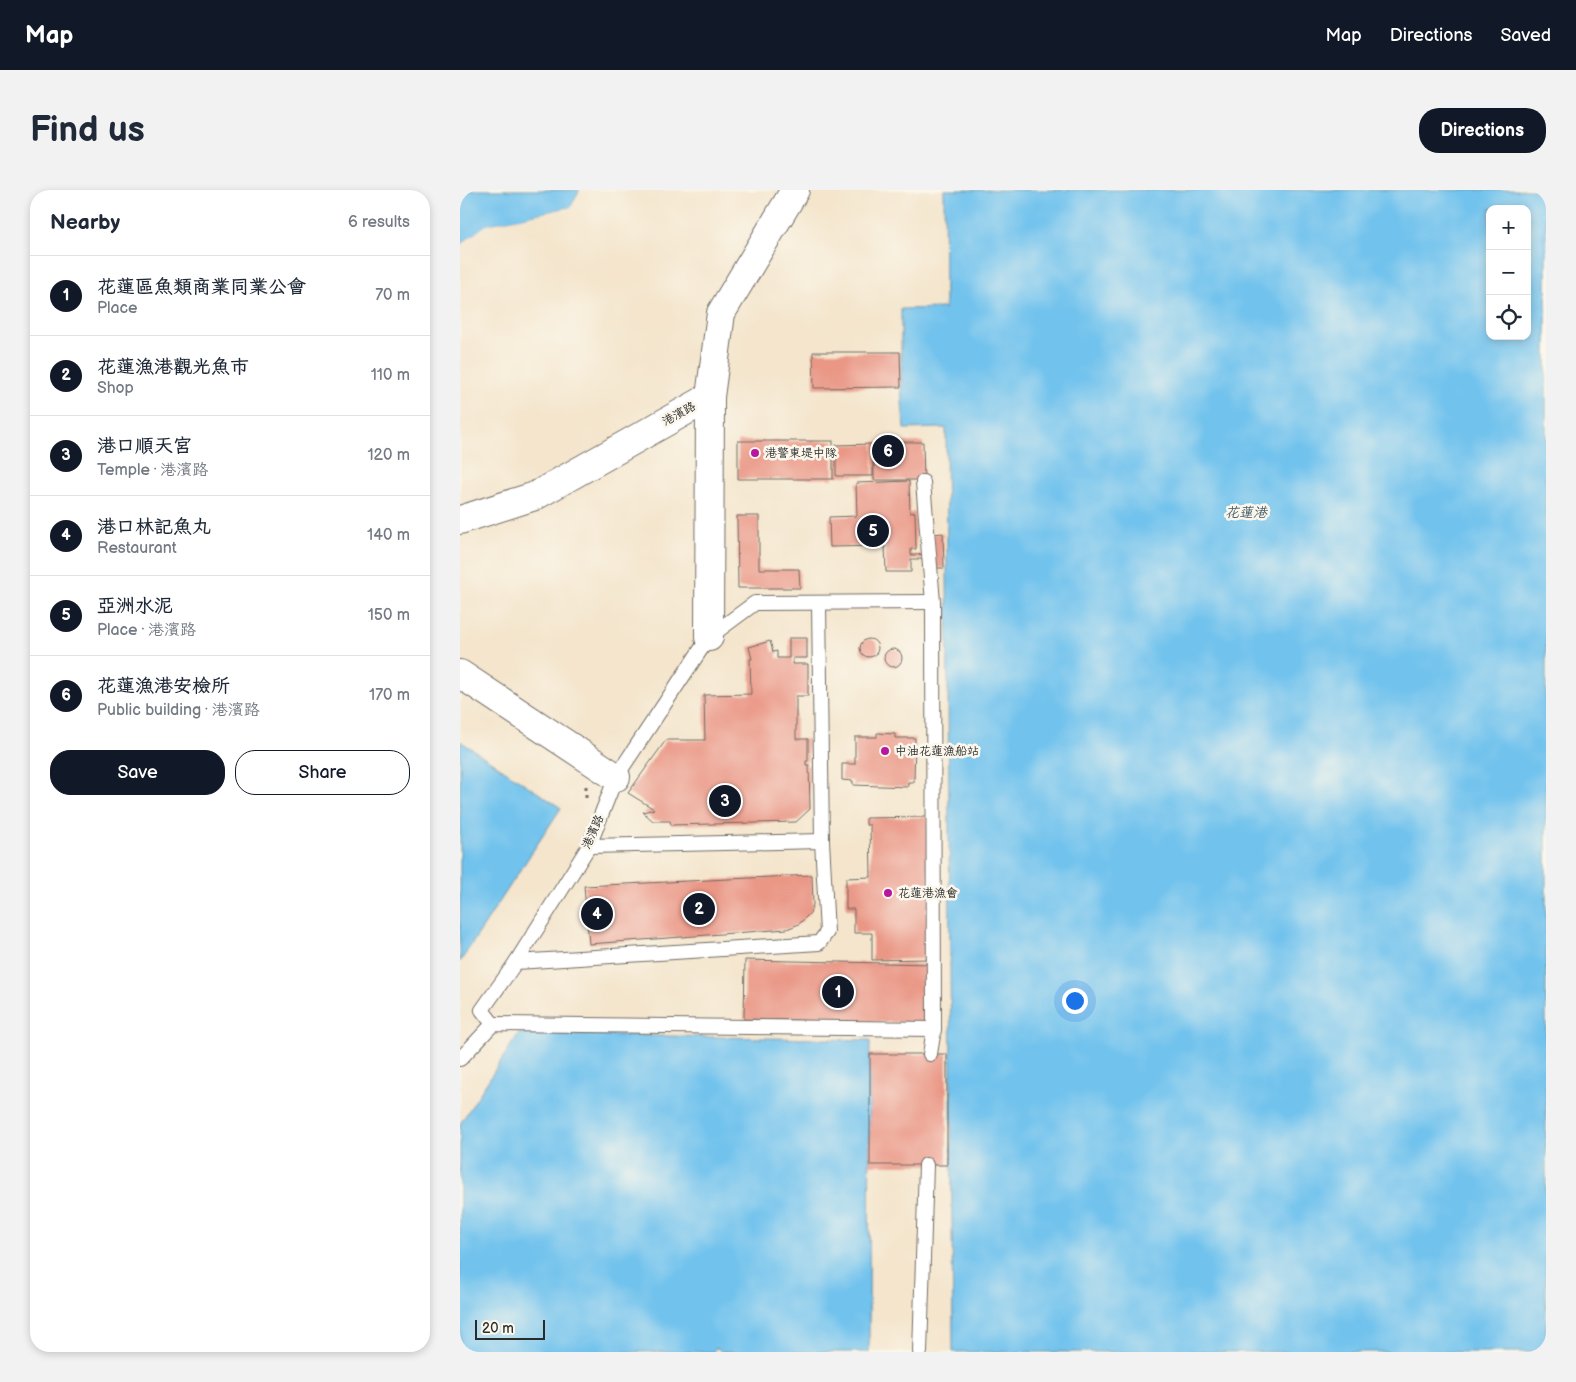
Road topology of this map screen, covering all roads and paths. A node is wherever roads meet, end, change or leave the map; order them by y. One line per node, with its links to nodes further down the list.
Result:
1 (795, 190): 2 (street)
2 (710, 397): 4 (street, 港濱路); 7 (street, 港濱路)
3 (923, 482): 5 (lane)
4 (460, 520)
5 (933, 602): 6 (lane, 港濱路); 16 (lane)
6 (820, 603): 7 (lane, 港濱路); 12 (lane)
7 (709, 637): 9 (lane, 港濱路)
8 (460, 674): 9 (street)
9 (616, 777): 13 (lane, 港濱路)
10 (586, 779): 11 (path)
11 (587, 808)
12 (822, 841): 13 (lane); 14 (lane)
13 (589, 846): 14 (lane, 港濱路)
14 (516, 962): 15 (lane, 港濱路)
15 (493, 1024): 16 (lane); 18 (lane)
16 (934, 1028): 17 (lane)
17 (930, 1054)
18 (460, 1059)
19 (926, 1165): 20 (lane)
20 (920, 1352)

